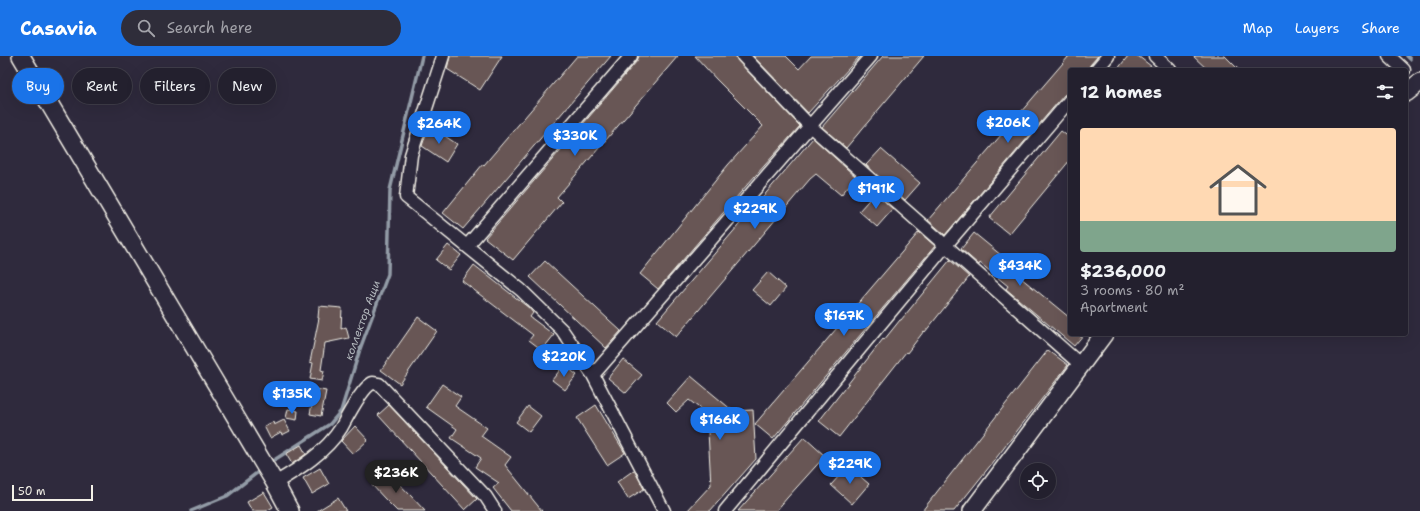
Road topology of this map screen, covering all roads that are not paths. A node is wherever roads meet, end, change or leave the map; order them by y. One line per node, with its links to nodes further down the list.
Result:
1 (21, 56): 19 (main road)
2 (443, 56): 15 (street)
3 (631, 56): 15 (street)
4 (743, 56): 13 (street)
5 (871, 56): 13 (street)
6 (1108, 56): 9 (street)
7 (1155, 56): 10 (street)
8 (1389, 56): 11 (street)
9 (1098, 68)
10 (1168, 68)
11 (1402, 68)
12 (1068, 102): 14 (street)
13 (810, 126): 14 (street); 18 (street)
14 (946, 245): 17 (street); 23 (street)
15 (467, 246): 18 (street)
16 (1103, 336): 17 (main road)
17 (1081, 365): 24 (main road)
18 (593, 376): 22 (street)
19 (273, 479): 20 (main road); 21 (street)
20 (290, 511)
21 (495, 511)
22 (664, 511)
23 (725, 511)
24 (972, 511)

